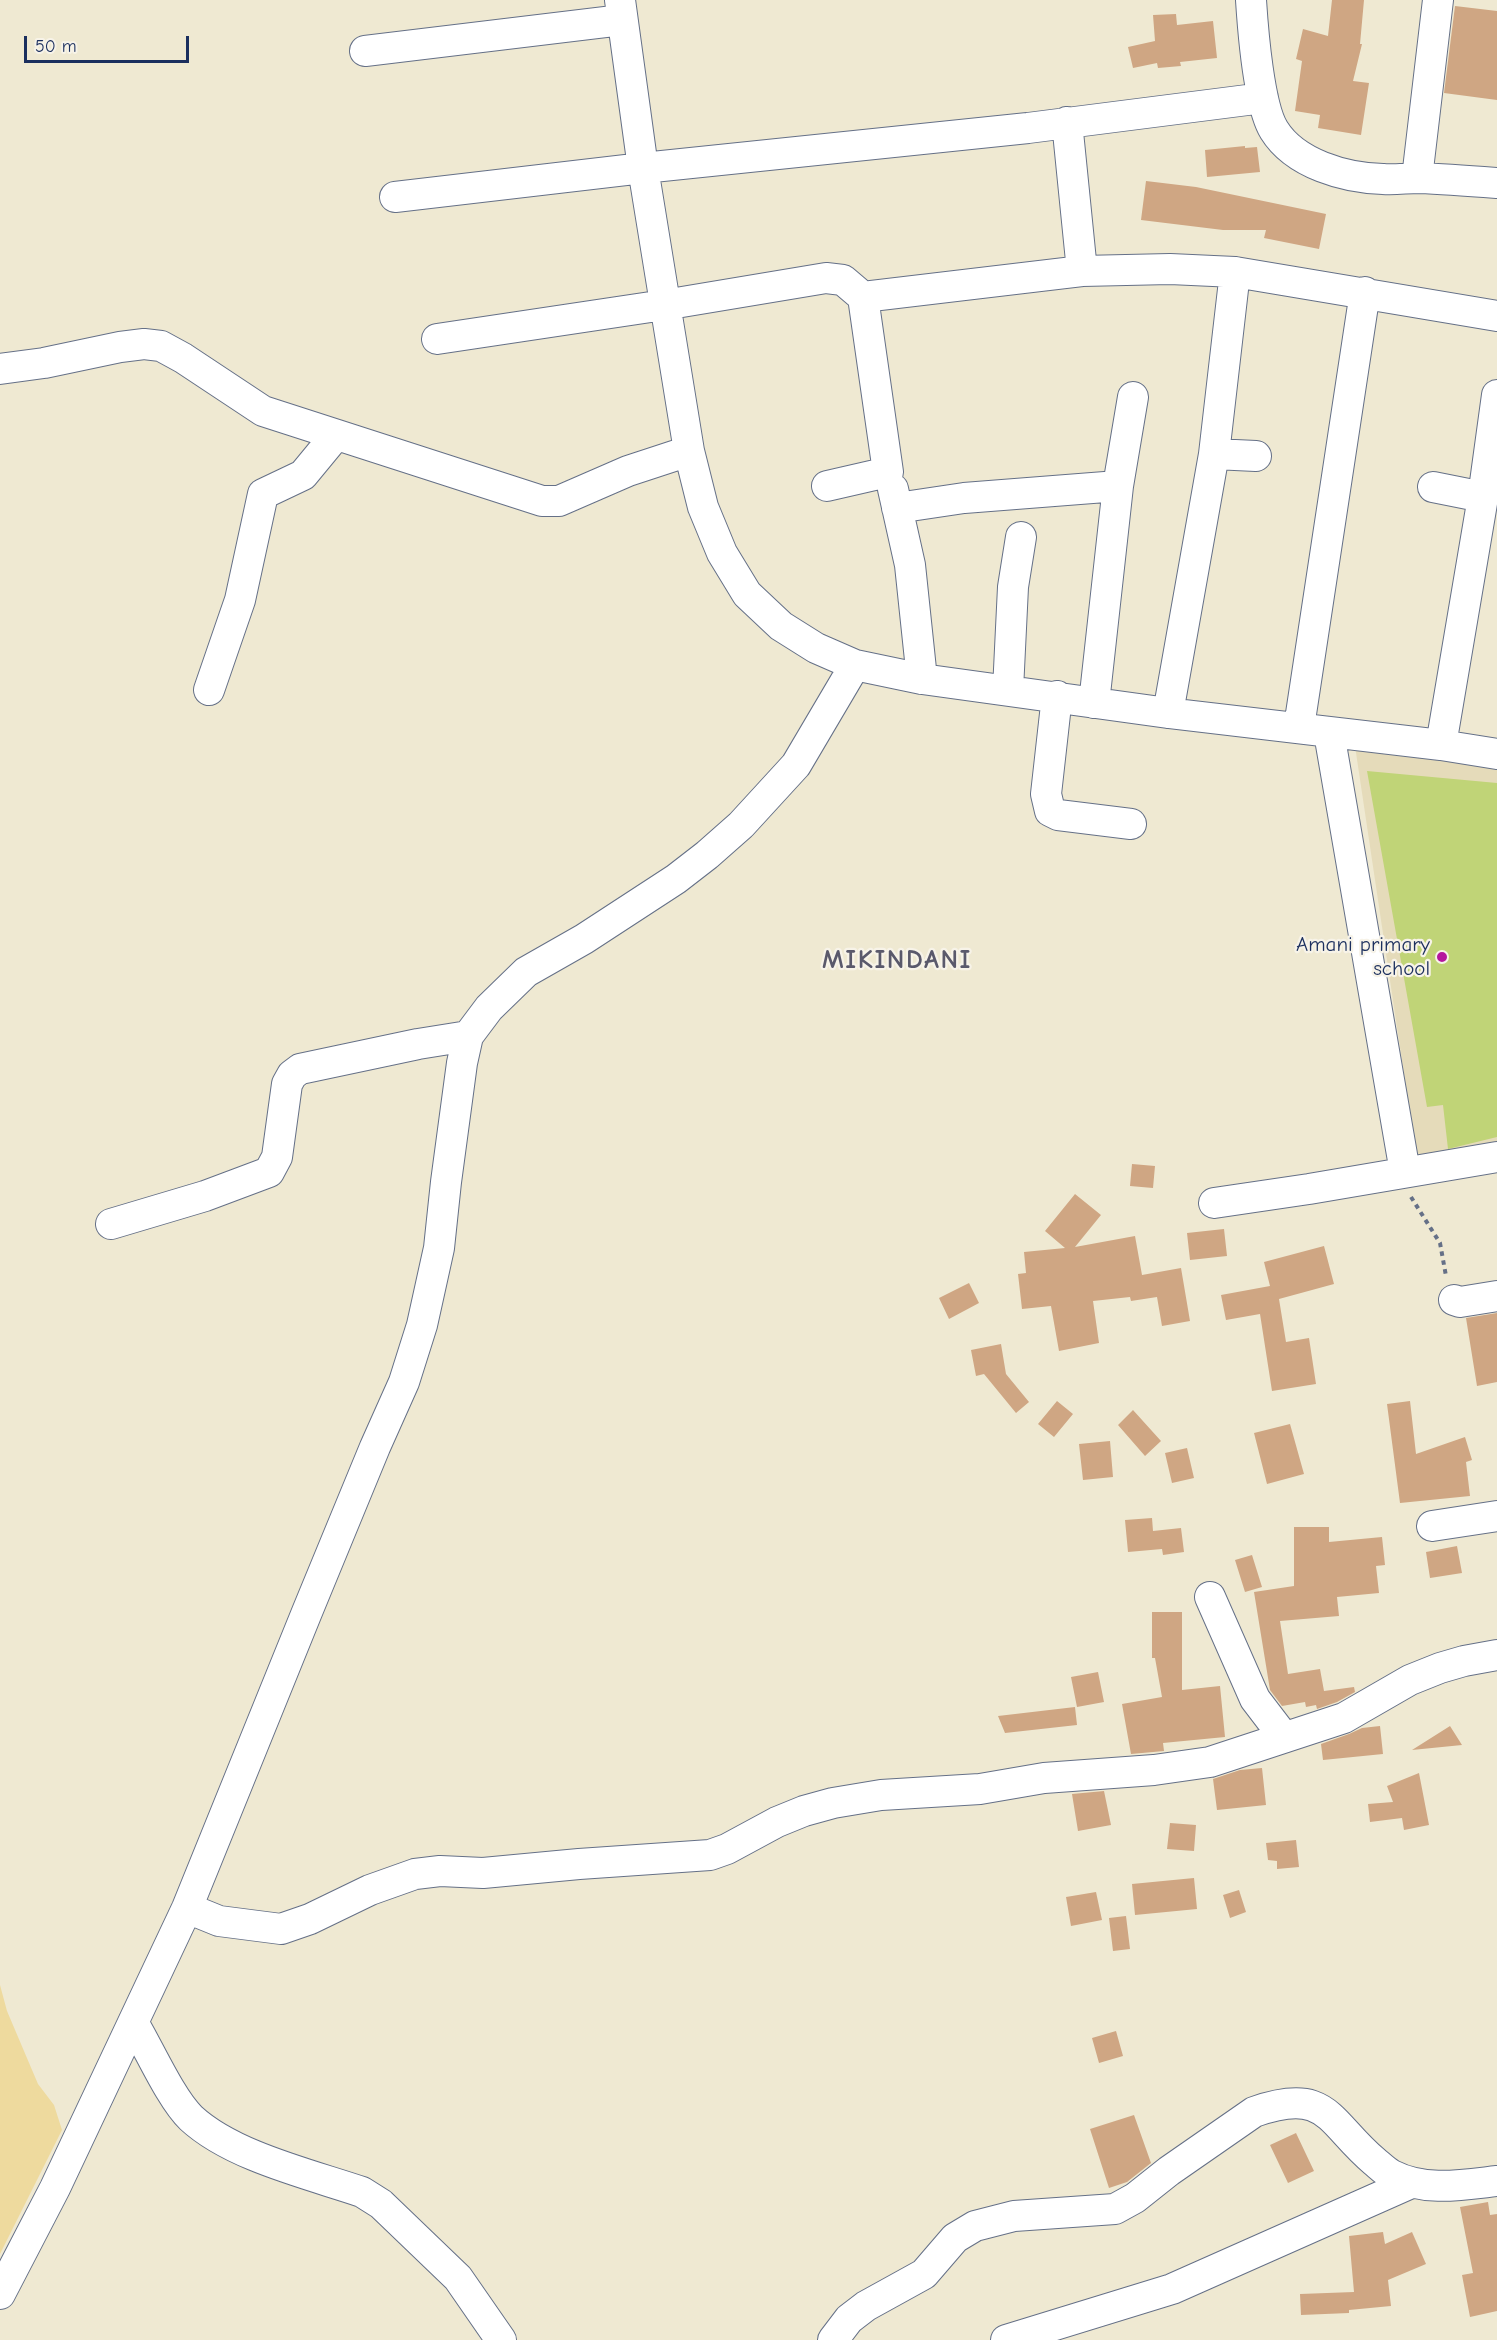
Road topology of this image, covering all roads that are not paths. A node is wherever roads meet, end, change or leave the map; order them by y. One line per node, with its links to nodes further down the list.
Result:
1 (1251, 0): 5 (street)
2 (1438, 0): 8 (street)
3 (621, 10): 4 (street); 7 (street)
4 (365, 51)
5 (1263, 98): 6 (street); 8 (street)
6 (1067, 122): 7 (street); 11 (street)
7 (643, 168): 10 (street); 15 (street)
8 (1417, 178): 9 (street)
9 (1497, 183)
10 (395, 197)
11 (1083, 271): 12 (street); 14 (street)
12 (1235, 272): 13 (street); 23 (street)
13 (1365, 292): 16 (street); 39 (street)
14 (863, 297): 15 (street); 25 (street)
15 (664, 305): 17 (street); 22 (street)
16 (1497, 316)
17 (437, 339)
18 (0, 369): 21 (street)
19 (1497, 395): 29 (street)
20 (1132, 397): 27 (street)
21 (336, 435): 22 (street); 34 (street)
22 (689, 451): 32 (street)
23 (1214, 454): 24 (street); 38 (street)
24 (1256, 456)
25 (888, 472): 26 (street); 30 (street)
26 (827, 486)
27 (1118, 486): 30 (street); 37 (street)
28 (1433, 487): 29 (street)
29 (1483, 497): 41 (street)
30 (897, 508): 33 (street)
31 (1021, 537): 35 (street)
32 (855, 665): 33 (street); 44 (street)
33 (922, 679): 35 (street)
34 (209, 690)
35 (1008, 690): 36 (street)
36 (1057, 696): 37 (street); 43 (street)
37 (1094, 703): 38 (street)
38 (1168, 713): 39 (street)
39 (1299, 727): 40 (street)
40 (1329, 733): 41 (street); 46 (street)
41 (1442, 745): 42 (street)
42 (1497, 754)
43 (1131, 824)
44 (468, 1036): 48 (street); 56 (street)
45 (1497, 1157): 46 (street)
46 (1405, 1172): 47 (street)
47 (1214, 1203)
48 (111, 1224)
49 (1497, 1296): 50 (street)
50 (1454, 1300)
51 (1497, 1516): 52 (street)
52 (1432, 1526)
53 (1210, 1597): 55 (street)
54 (1497, 1655): 55 (street)
55 (1284, 1737): 56 (street)
56 (187, 1908): 57 (street)
57 (134, 2024): 60 (street); 61 (street)
58 (1497, 2181): 59 (street)
59 (1411, 2183): 62 (street); 63 (street)
60 (0, 2294)
61 (501, 2340)
62 (833, 2340)
63 (1006, 2340)

